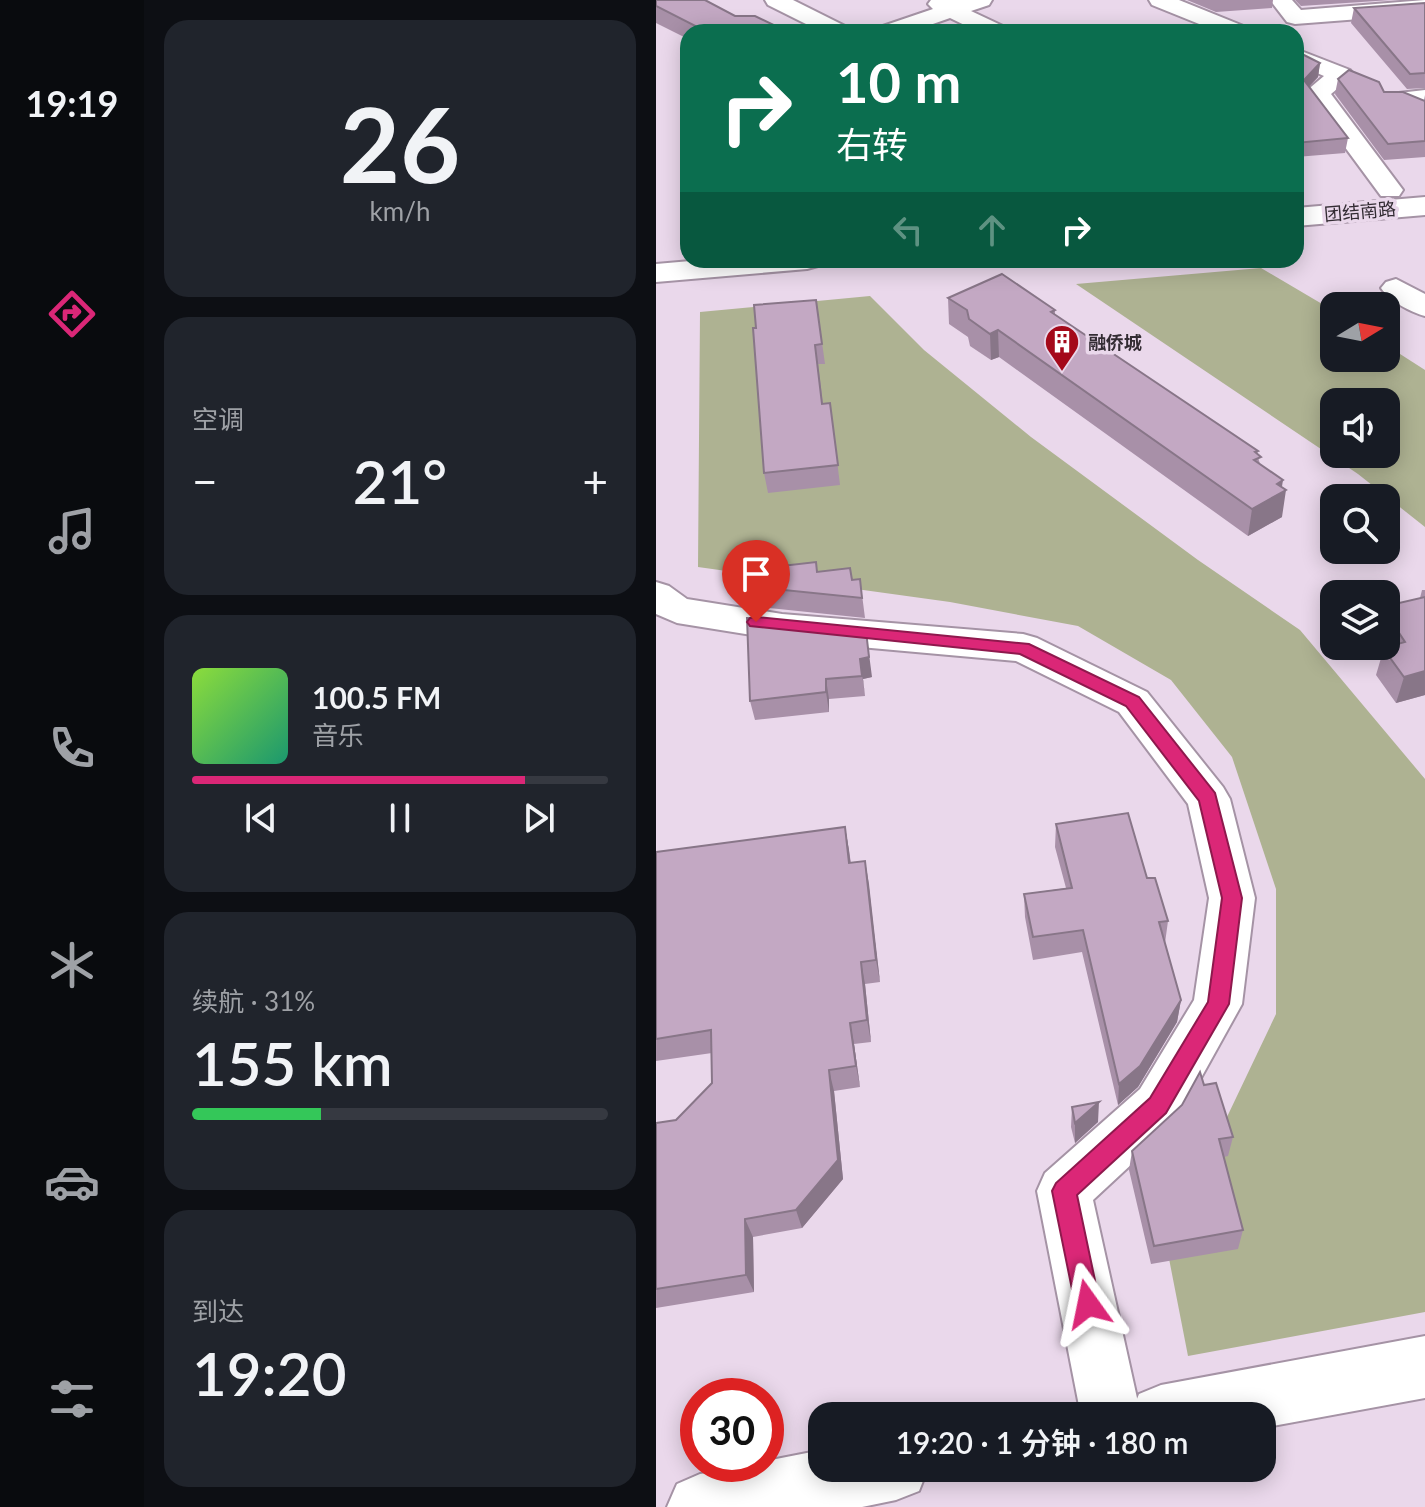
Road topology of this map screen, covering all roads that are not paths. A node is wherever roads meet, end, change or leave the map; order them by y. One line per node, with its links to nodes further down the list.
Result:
1 (776, 0): 8 (street)
2 (930, 0): 7 (street)
3 (981, 0): 7 (street)
4 (1160, 0): 11 (street)
5 (1281, 0): 6 (street)
6 (1425, 7)
7 (952, 10): 9 (street); 10 (street)
8 (823, 24)
9 (911, 24)
10 (981, 24)
11 (1218, 24)
12 (1304, 59): 16 (street)
13 (1425, 97): 14 (street)
14 (1390, 100)
15 (1425, 187): 16 (main road, 团结南路)
16 (1390, 190): 17 (main road, 团结南路)
17 (1304, 197)
18 (1425, 206): 19 (main road, 团结南路)
19 (1304, 216)
20 (680, 255): 21 (main road)
21 (656, 257)
22 (714, 268): 23 (main road)
23 (656, 273)
24 (1396, 288): 25 (street)
25 (1425, 307)
26 (656, 595): 28 (street)
27 (1425, 1367): 29 (main road)
28 (1108, 1402)
29 (1236, 1402)
30 (826, 1482): 31 (main road)
31 (700, 1507)

